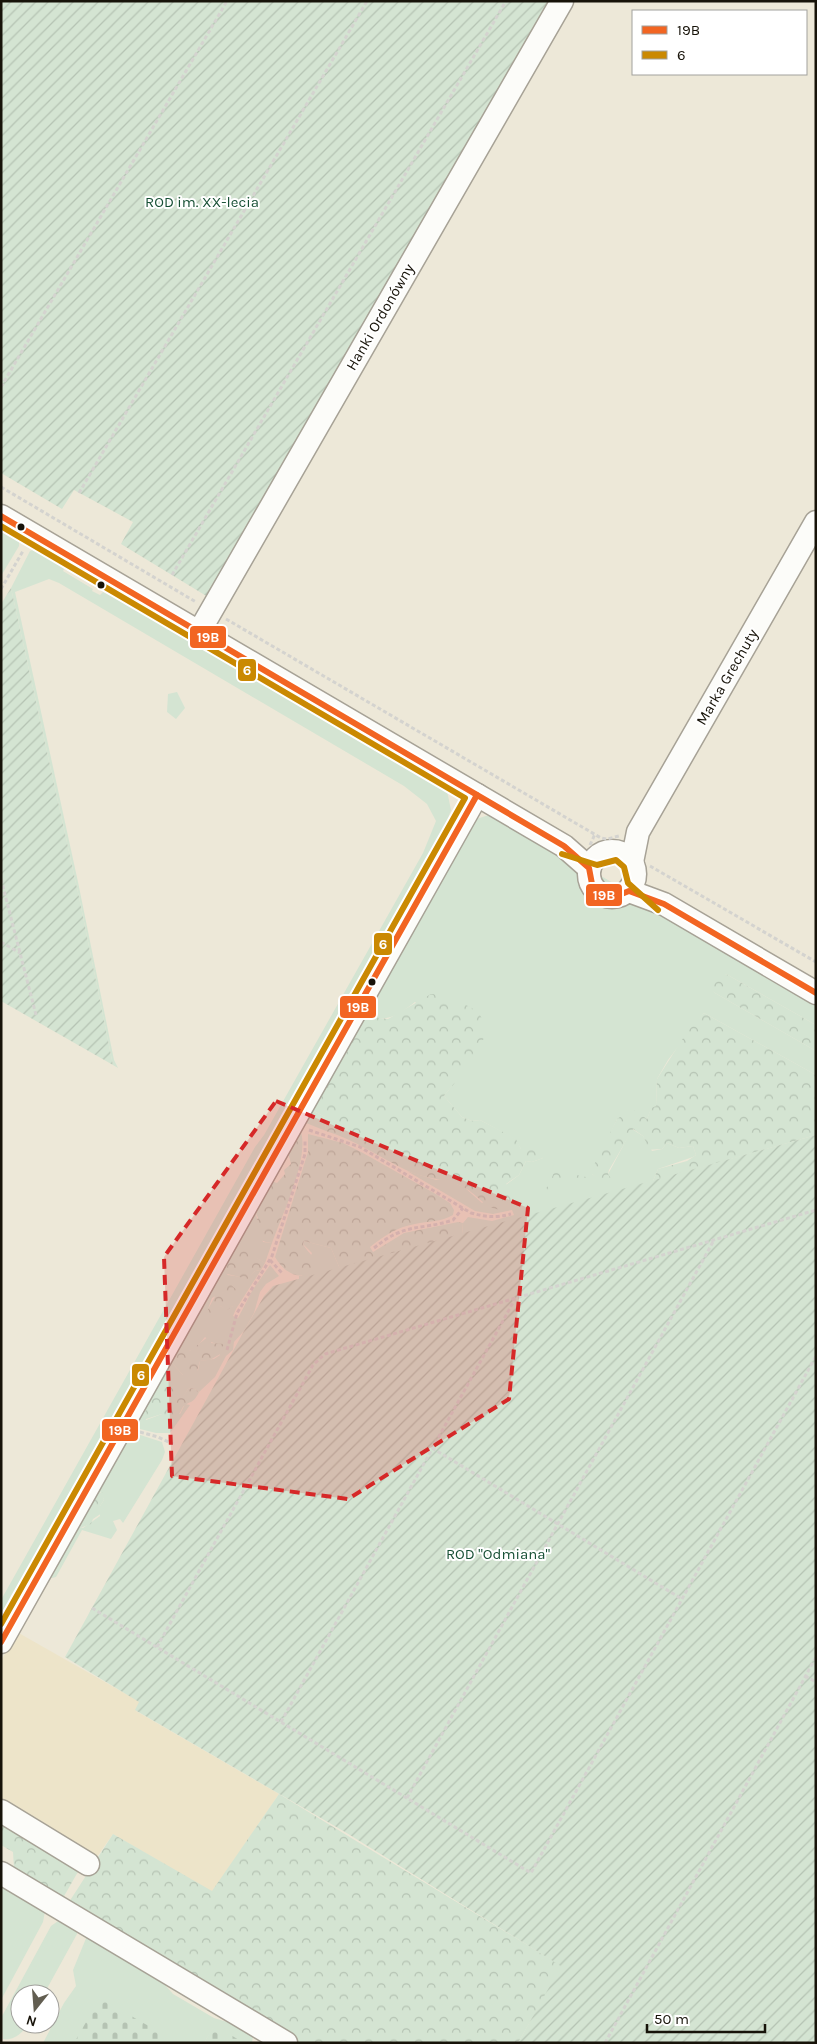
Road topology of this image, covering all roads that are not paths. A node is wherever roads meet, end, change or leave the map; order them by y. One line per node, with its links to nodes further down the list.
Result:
1 (562, 1): 4 (street, Hanki Ordonówny)
2 (1, 516): 4 (street)
3 (816, 522): 6 (street, Marka Grechuty)
4 (199, 632): 5 (street)
5 (477, 795): 6 (street); 9 (street)
6 (606, 846): 7 (street, Marka Grechuty); 7 (street)
7 (635, 873): 8 (street)
8 (816, 993)
9 (1, 1642)
10 (1, 1811): 11 (street)
11 (88, 1864)
12 (1, 1872): 13 (street)
13 (286, 2043)

